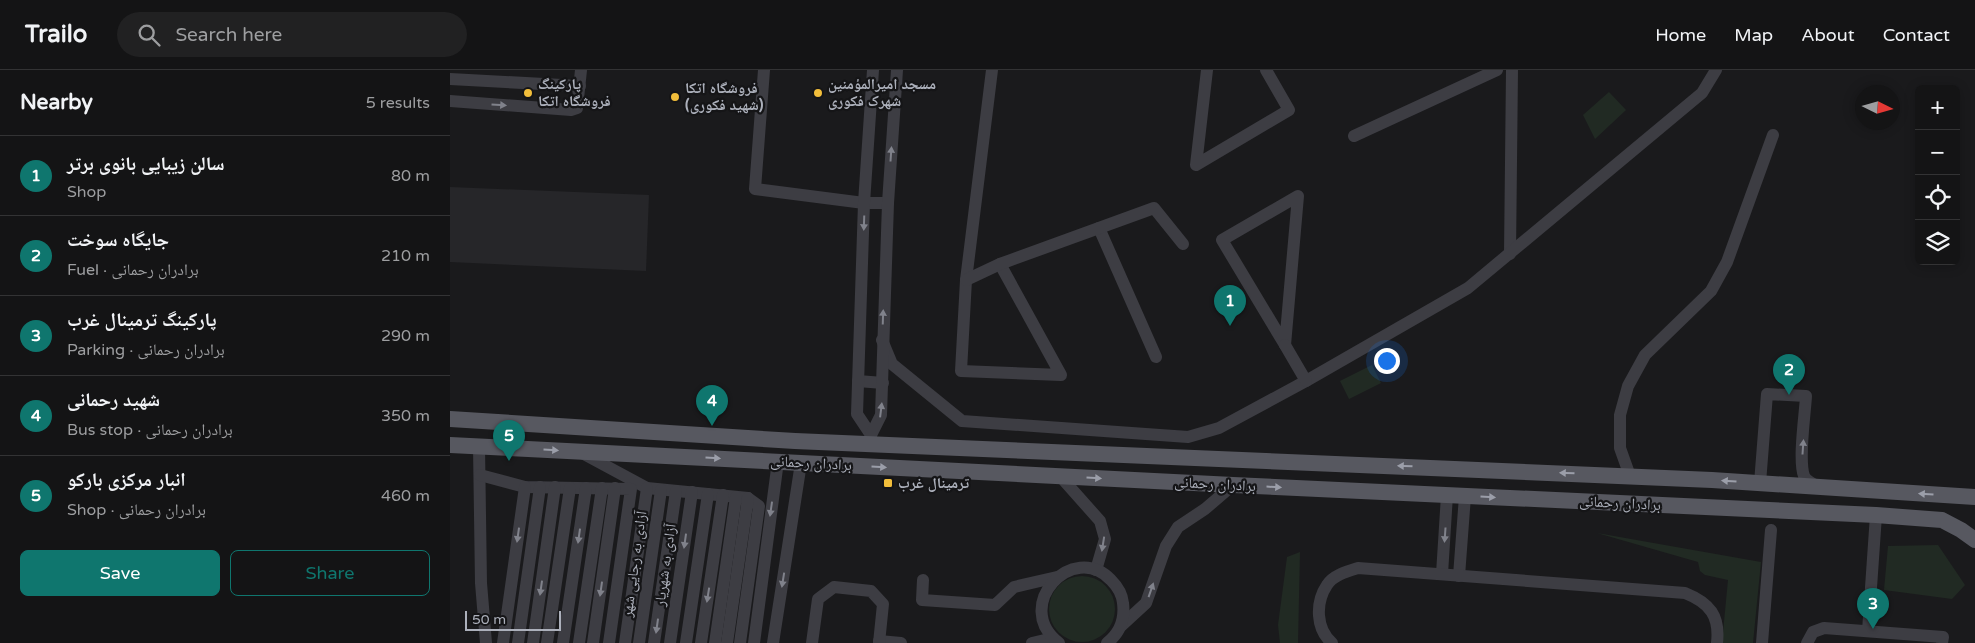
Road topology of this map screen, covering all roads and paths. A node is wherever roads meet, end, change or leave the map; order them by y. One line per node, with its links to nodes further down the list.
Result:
1 (581, 70): 12 (street)
2 (764, 70): 16 (street)
3 (873, 70): 16 (street)
4 (897, 70): 17 (street, one-way to 4)
5 (992, 70): 22 (street)
6 (1207, 70): 7 (street)
7 (1266, 70)
8 (1497, 70): 15 (street)
9 (1512, 70): 20 (street)
10 (1716, 70): 20 (street)
11 (450, 79): 12 (street)
12 (580, 86): 13 (street, one-way to 12)
13 (450, 101)
14 (1773, 135): 38 (street)
15 (1354, 136)
16 (864, 203): 17 (street); 26 (street, one-way to 26)
17 (888, 203): 23 (street, one-way to 17)
18 (1099, 228): 19 (street); 21 (street); 25 (street)
19 (1183, 244)
20 (1510, 254): 27 (street)
21 (1000, 264): 22 (street); 22 (street)
22 (966, 280)
23 (882, 340): 27 (street); 28 (street)
24 (1285, 345): 24 (street); 27 (street)
25 (1156, 357)
26 (858, 381): 28 (street); 30 (street)
27 (1306, 381)
28 (882, 383): 30 (street, one-way to 28)
29 (450, 419): 30 (main road, برادران رحمانی)
30 (871, 439): 38 (main road, برادران رحمانی, one-way to 30)
31 (450, 445): 32 (main road, برادران رحمانی)
32 (479, 447): 33 (main road, برادران رحمانی, one-way to 33); 36 (street)
33 (579, 452): 34 (main road, برادران رحمانی, one-way to 34); 49 (street)
34 (778, 461): 35 (main road, برادران رحمانی); 92 (street, one-way to 92)
35 (801, 463): 37 (main road, برادران رحمانی, one-way to 37); 93 (street, one-way to 93)
36 (480, 475): 41 (street); 67 (street)
37 (1060, 476): 40 (main road, برادران رحمانی, one-way to 40); 62 (street, one-way to 62)
38 (1630, 476): 39 (main road, برادران رحمانی, one-way to 38)
39 (1760, 483): 44 (main road, برادران رحمانی); 44 (street, one-way to 39)
40 (1232, 485): 55 (main road, برادران رحمانی, one-way to 55); 68 (street, one-way to 40)
41 (525, 487): 42 (street); 75 (street, one-way to 75)
42 (540, 487): 43 (street); 76 (street)
43 (555, 487): 45 (street); 77 (street, one-way to 77)
44 (1819, 487): 58 (main road, برادران رحمانی, one-way to 44)
45 (570, 488): 46 (street); 78 (street)
46 (586, 488): 47 (street); 79 (street, one-way to 79)
47 (602, 488): 48 (street); 80 (street)
48 (615, 488): 81 (street, one-way to 81); 82 (street)
49 (647, 488): 50 (street); 83 (street)
50 (661, 490): 51 (street); 84 (street, آزادی به رجایی شهر)
51 (676, 491): 52 (street); 85 (street, one-way to 85)
52 (692, 492): 53 (street); 86 (street, آزادی به شهریار, one-way to 86)
53 (708, 494): 54 (street); 87 (street)
54 (723, 495): 57 (street); 88 (street, one-way to 88)
55 (1447, 495): 56 (main road, برادران رحمانی); 63 (street, one-way to 63)
56 (1465, 496): 59 (main road, برادران رحمانی, one-way to 59); 64 (street)
57 (742, 497): 89 (street); 90 (street); 91 (street)
58 (1975, 497)
59 (1876, 515): 61 (main road, برادران رحمانی); 69 (street)
60 (1771, 530): 99 (street)
61 (1975, 540)
62 (1096, 570): 65 (street); 68 (street)
63 (1442, 574): 64 (street); 97 (street)
64 (1459, 576): 98 (street)
65 (1057, 577): 66 (street); 70 (street)
66 (923, 580)
67 (481, 583): 73 (street); 74 (street)
68 (1121, 626): 71 (street)
69 (1868, 631): 100 (street); 101 (street)
70 (1056, 641): 96 (street)
71 (1110, 641)
72 (879, 642): 94 (street); 95 (street)
73 (486, 643)
74 (493, 643)
75 (503, 643)
76 (518, 643)
77 (533, 643)
78 (548, 643)
79 (563, 643)
80 (579, 643)
81 (593, 643)
82 (609, 643)
83 (624, 643)
84 (639, 643)
85 (654, 643)
86 (670, 643)
87 (686, 643)
88 (701, 643)
89 (715, 643)
90 (727, 643)
91 (740, 643)
92 (754, 643)
93 (773, 643)
94 (812, 643)
95 (901, 643)
96 (1032, 643)
97 (1332, 643)
98 (1717, 643)
99 (1762, 643)
100 (1807, 643)
101 (1942, 643)

